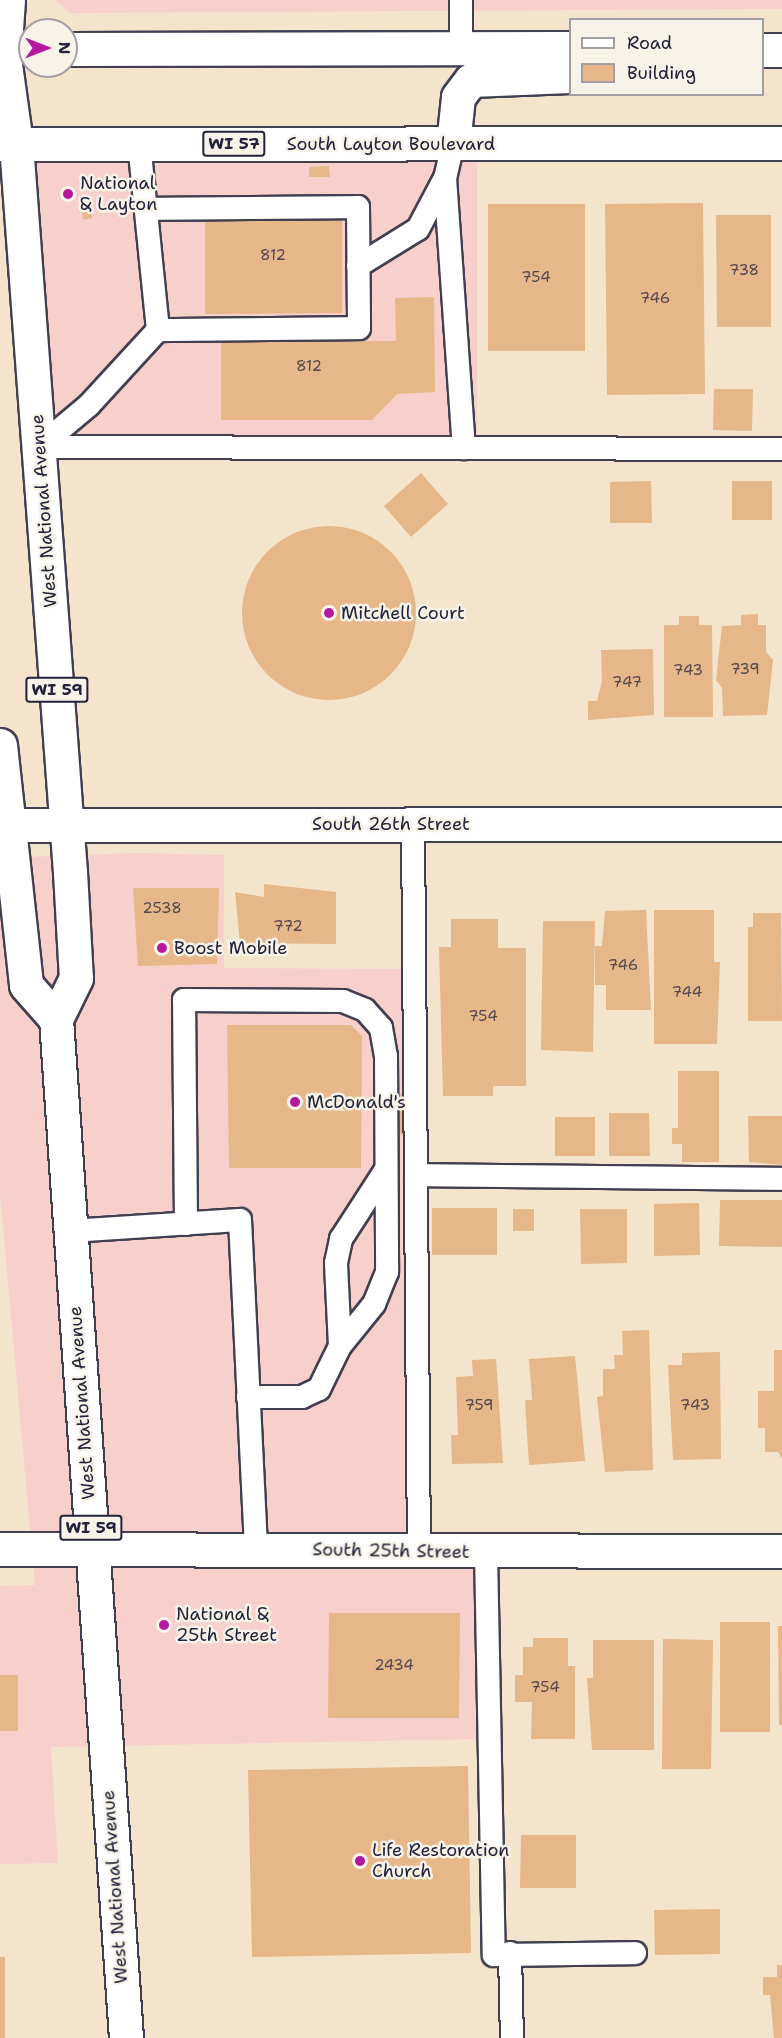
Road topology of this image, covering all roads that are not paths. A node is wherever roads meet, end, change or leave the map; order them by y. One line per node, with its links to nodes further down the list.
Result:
1 (8, 0): 8 (main road, West National Avenue / WI 59)
2 (461, 0): 3 (lane)
3 (461, 45): 4 (main road); 5 (main road)
4 (569, 48)
5 (78, 49)
6 (764, 50): 7 (main road)
7 (782, 50)
8 (11, 56): 11 (main road, West National Avenue / WI 59)
9 (569, 76): 13 (main road)
10 (782, 143): 13 (main road, South Layton Boulevard / WI 57)
11 (8, 144): 12 (main road, South Layton Boulevard / WI 57); 18 (main road, West National Avenue / WI 59)
12 (140, 144): 13 (main road, South Layton Boulevard / WI 57); 15 (lane)
13 (453, 144): 14 (lane)
14 (445, 178): 16 (lane); 19 (lane)
15 (146, 209): 16 (lane); 17 (lane)
16 (358, 266): 17 (lane)
17 (158, 330): 18 (lane)
18 (39, 447): 19 (lane); 25 (main road, West National Avenue / WI 59)
19 (464, 448): 20 (lane)
20 (782, 449)
21 (0, 745): 23 (main road)
22 (782, 824): 24 (main road, South 26th Street)
23 (4, 825): 25 (main road, South 26th Street); 26 (main road)
24 (413, 825): 25 (main road, South 26th Street); 28 (lane)
25 (68, 826): 26 (main road, West National Avenue / WI 59)
26 (56, 1019): 31 (main road, West National Avenue / WI 59)
27 (385, 1171): 30 (lane); 32 (lane); 32 (lane)
28 (416, 1175): 29 (lane); 38 (lane)
29 (782, 1179)
30 (186, 1224): 31 (lane); 33 (lane)
31 (70, 1231): 35 (main road, West National Avenue / WI 59)
32 (340, 1346): 33 (lane)
33 (248, 1397): 36 (lane)
34 (0, 1549): 35 (main road, South 25th Street)
35 (92, 1549): 36 (main road, South 25th Street); 42 (main road, West National Avenue / WI 59)
36 (256, 1550): 38 (main road, South 25th Street)
37 (782, 1551): 39 (main road, South 25th Street)
38 (419, 1552): 39 (main road, South 25th Street)
39 (486, 1552): 40 (lane)
40 (510, 1953): 41 (lane); 43 (lane)
41 (634, 1953)
42 (126, 2038)
43 (512, 2038)

